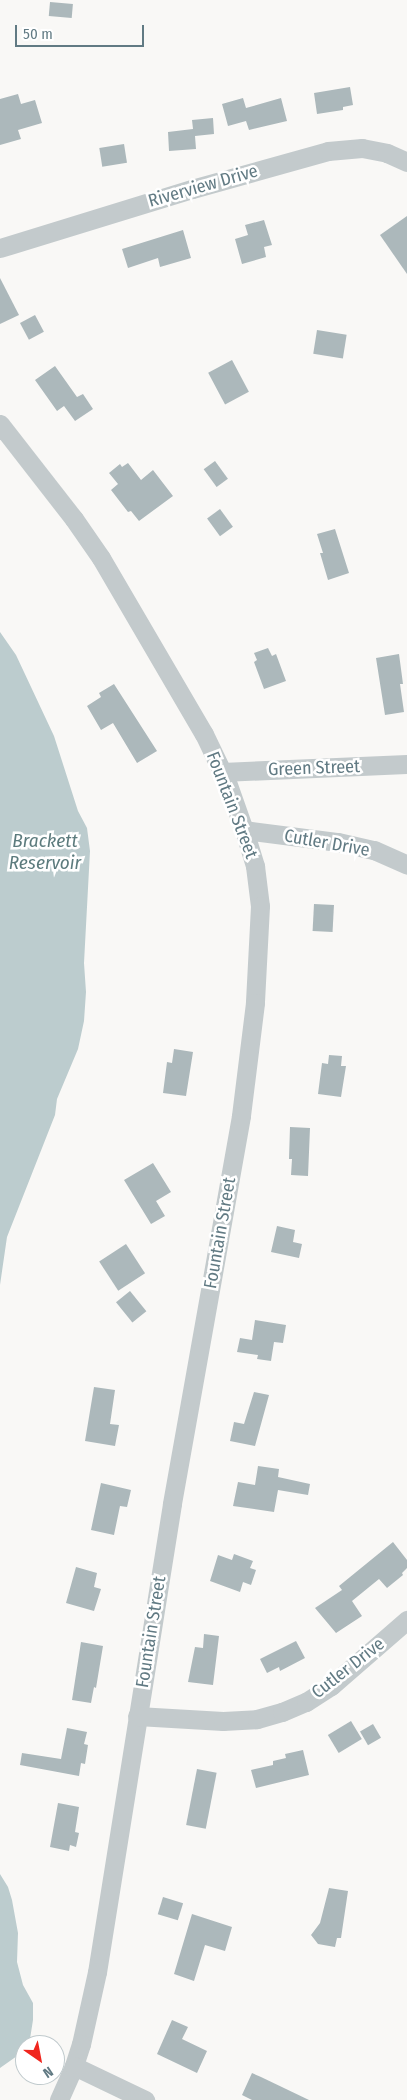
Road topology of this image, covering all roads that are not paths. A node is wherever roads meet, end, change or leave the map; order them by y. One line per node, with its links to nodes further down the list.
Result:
1 (407, 162): 2 (street, Riverview Drive)
2 (0, 248)
3 (0, 424): 5 (street, Fountain Street)
4 (407, 764): 5 (street, Green Street)
5 (222, 772): 6 (street, Fountain Street)
6 (244, 830): 7 (street, Cutler Drive); 9 (street, Fountain Street)
7 (407, 864)
8 (407, 1620): 9 (street, Cutler Drive)
9 (137, 1716): 10 (street, Fountain Street)
10 (74, 2066): 11 (street, Fountain Street); 12 (street)
11 (59, 2100)
12 (145, 2100)

